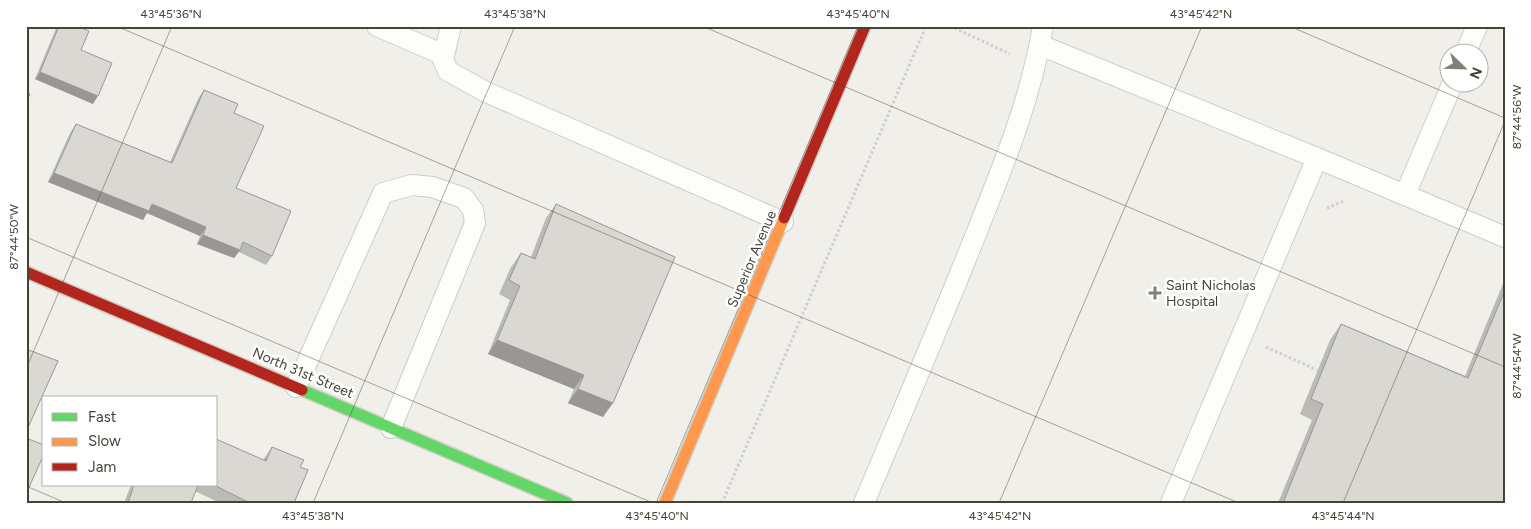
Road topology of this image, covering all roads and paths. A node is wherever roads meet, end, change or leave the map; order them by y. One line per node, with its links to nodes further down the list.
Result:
1 (377, 26): 8 (lane)
2 (451, 26): 8 (lane)
3 (865, 26): 14 (street, Superior Avenue)
4 (926, 26): 23 (path)
5 (1477, 26): 7 (lane)
6 (1042, 36): 10 (lane); 24 (lane)
7 (1470, 42)
8 (444, 55): 14 (lane)
9 (1449, 92): 11 (lane)
10 (1317, 158): 11 (lane); 25 (lane)
11 (1405, 195): 15 (lane)
12 (1352, 200): 13 (path)
13 (1321, 216)
14 (783, 222): 22 (street, Superior Avenue)
15 (1505, 238)
16 (26, 272): 19 (street, North 31st Street)
17 (1263, 346): 18 (path)
18 (1318, 370)
19 (296, 387): 20 (street, North 31st Street); 20 (lane)
20 (391, 428): 21 (street, North 31st Street)
21 (567, 503)
22 (665, 503)
23 (722, 503)
24 (864, 503)
25 (1172, 503)

